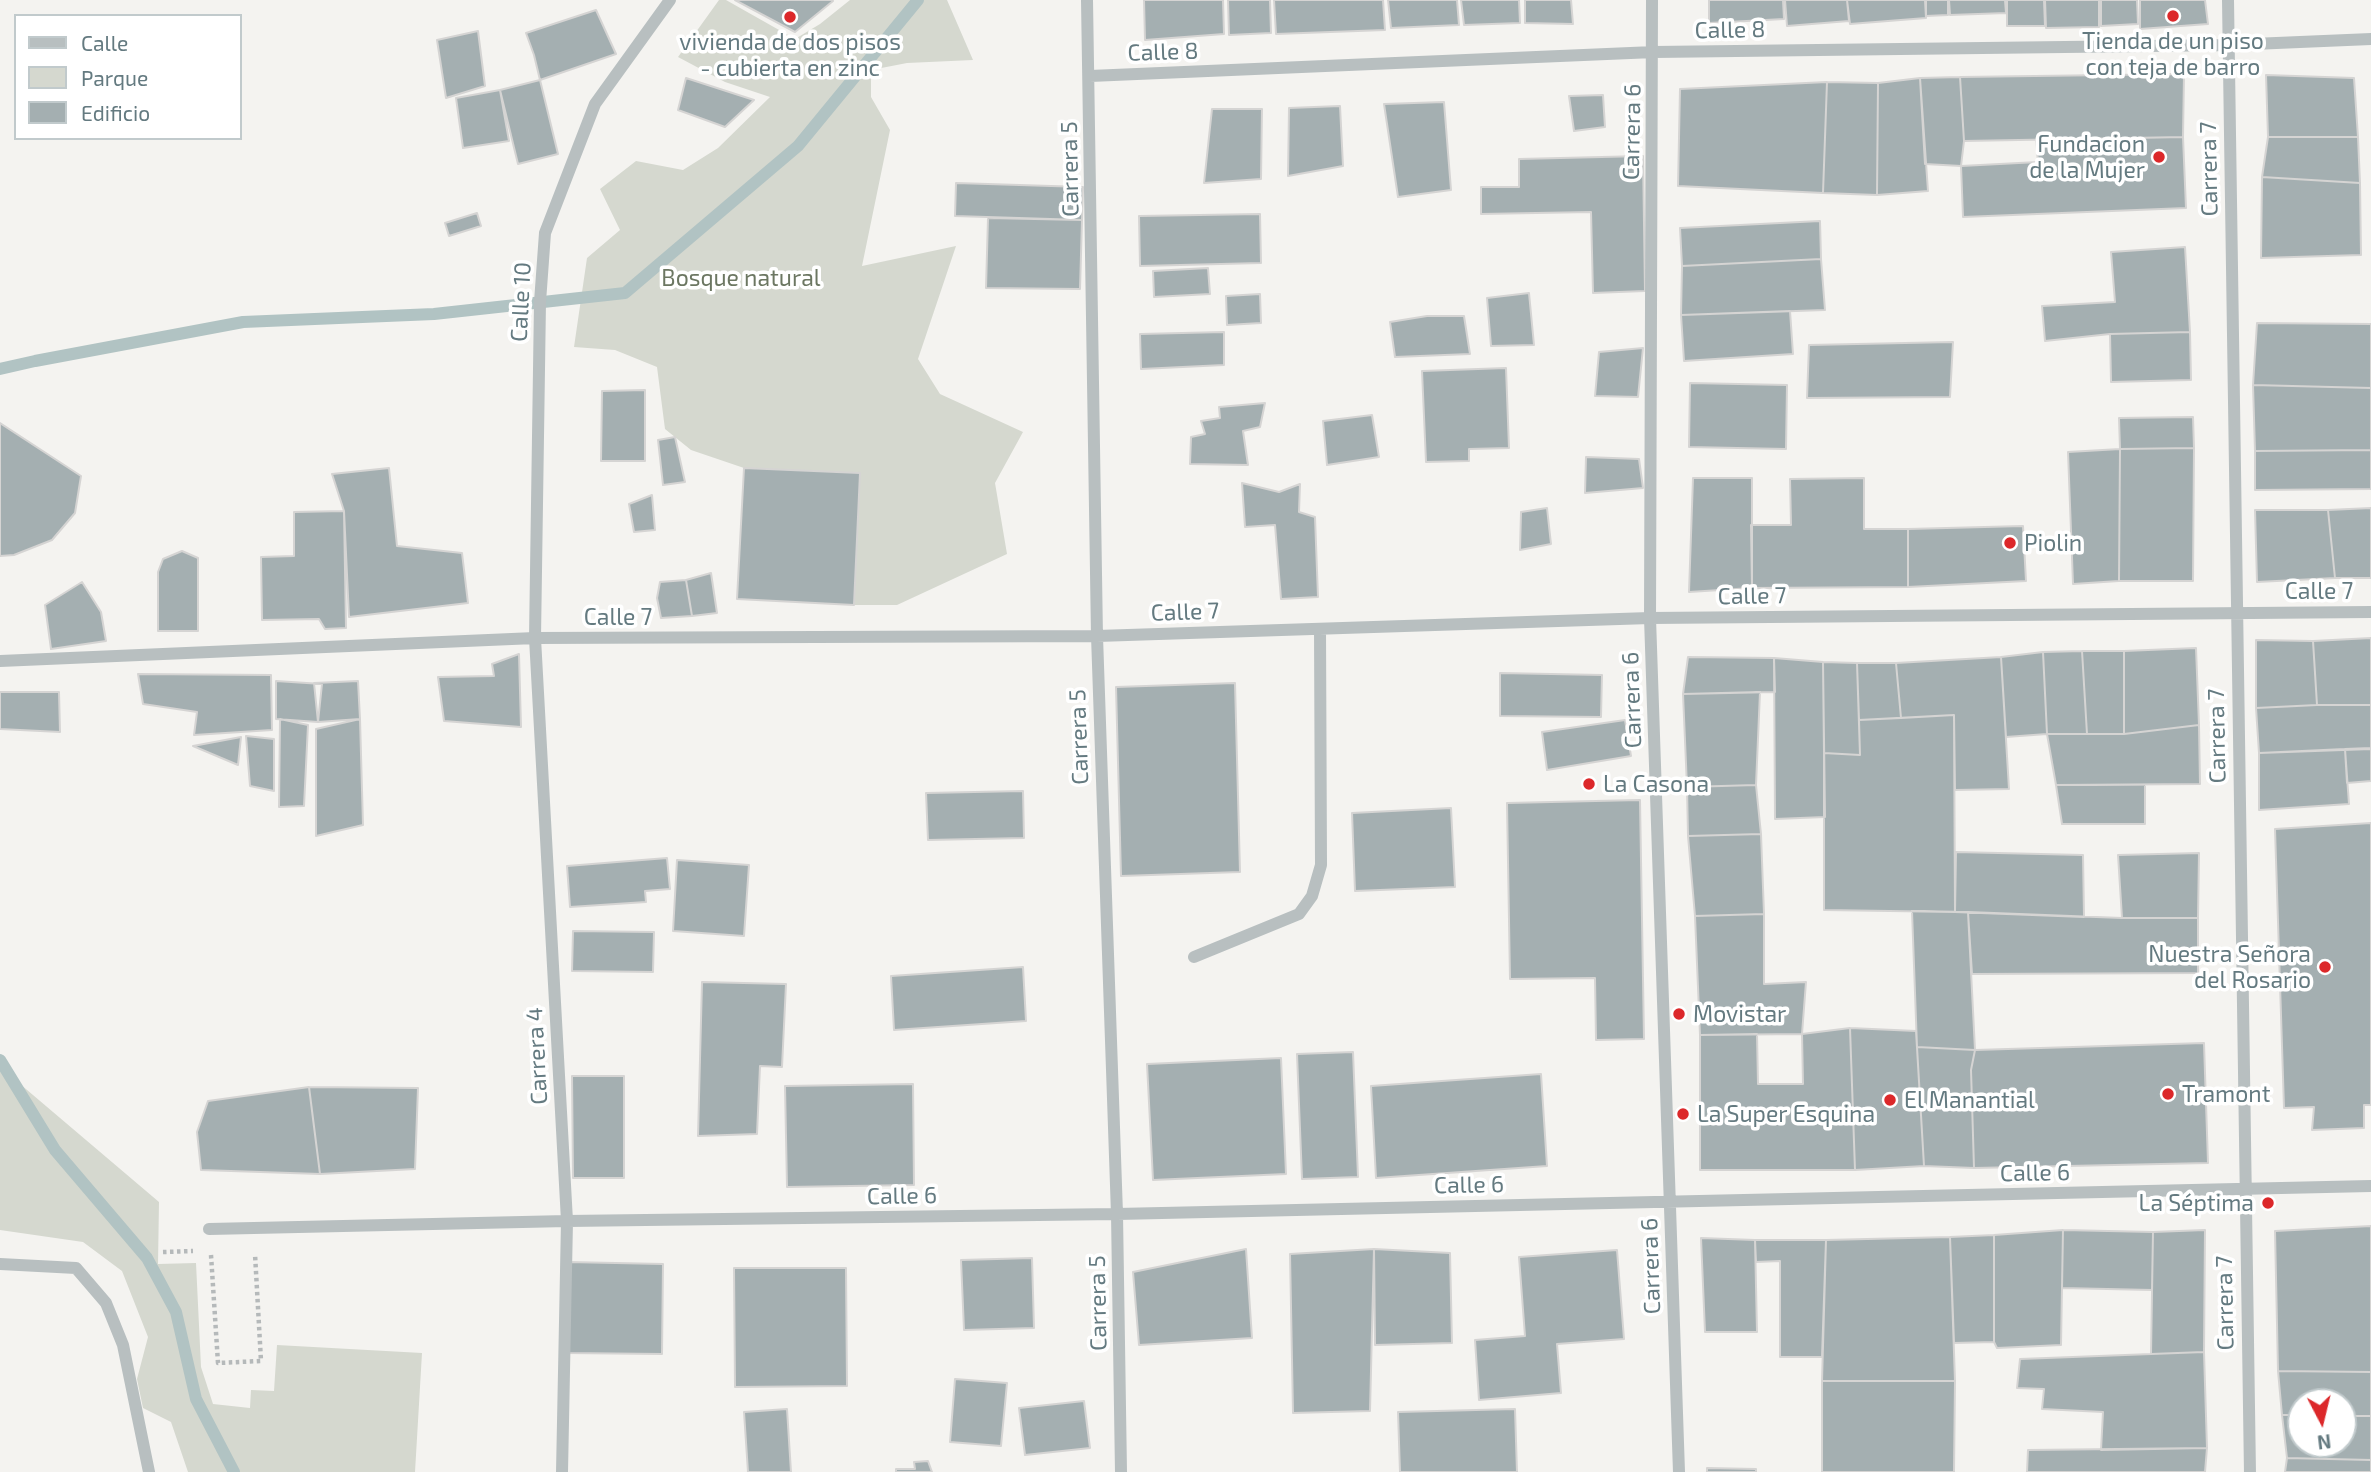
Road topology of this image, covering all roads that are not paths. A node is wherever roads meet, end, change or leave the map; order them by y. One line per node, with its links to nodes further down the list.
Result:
1 (670, 0): 14 (street, Calle 10)
2 (1087, 0): 8 (street, Carrera 5)
3 (1652, 0): 7 (street, Carrera 6)
4 (2228, 0): 6 (street, Carrera 7)
5 (2371, 39): 6 (street, Calle 8)
6 (2229, 45): 7 (street, Calle 8); 9 (street, Carrera 7)
7 (1654, 52): 8 (street, Calle 8); 11 (street, Carrera 6)
8 (1090, 76): 13 (street, Carrera 5)
9 (2236, 612): 10 (street, Calle 7); 11 (street, Calle 7); 18 (street, Carrera 7)
10 (2371, 612)
11 (1650, 618): 12 (street, Calle 7); 19 (street, Carrera 6)
12 (1320, 629): 13 (street, Calle 7); 16 (street)
13 (1097, 636): 14 (street, Calle 7); 20 (street, Carrera 5)
14 (535, 638): 15 (street, Calle 7); 21 (street, Carrera 4)
15 (0, 661)
16 (1194, 957)
17 (2371, 1186): 18 (street, Calle 6)
18 (2244, 1189): 19 (street, Calle 6); 28 (street, Carrera 7)
19 (1669, 1201): 20 (street, Calle 6); 27 (street, Carrera 6)
20 (1117, 1214): 21 (street, Calle 6); 26 (street, Carrera 5)
21 (567, 1221): 22 (street, Calle 6); 25 (street, Carrera 4)
22 (209, 1229)
23 (0, 1264): 24 (street)
24 (149, 1472)
25 (562, 1472)
26 (1121, 1472)
27 (1679, 1472)
28 (2250, 1472)

